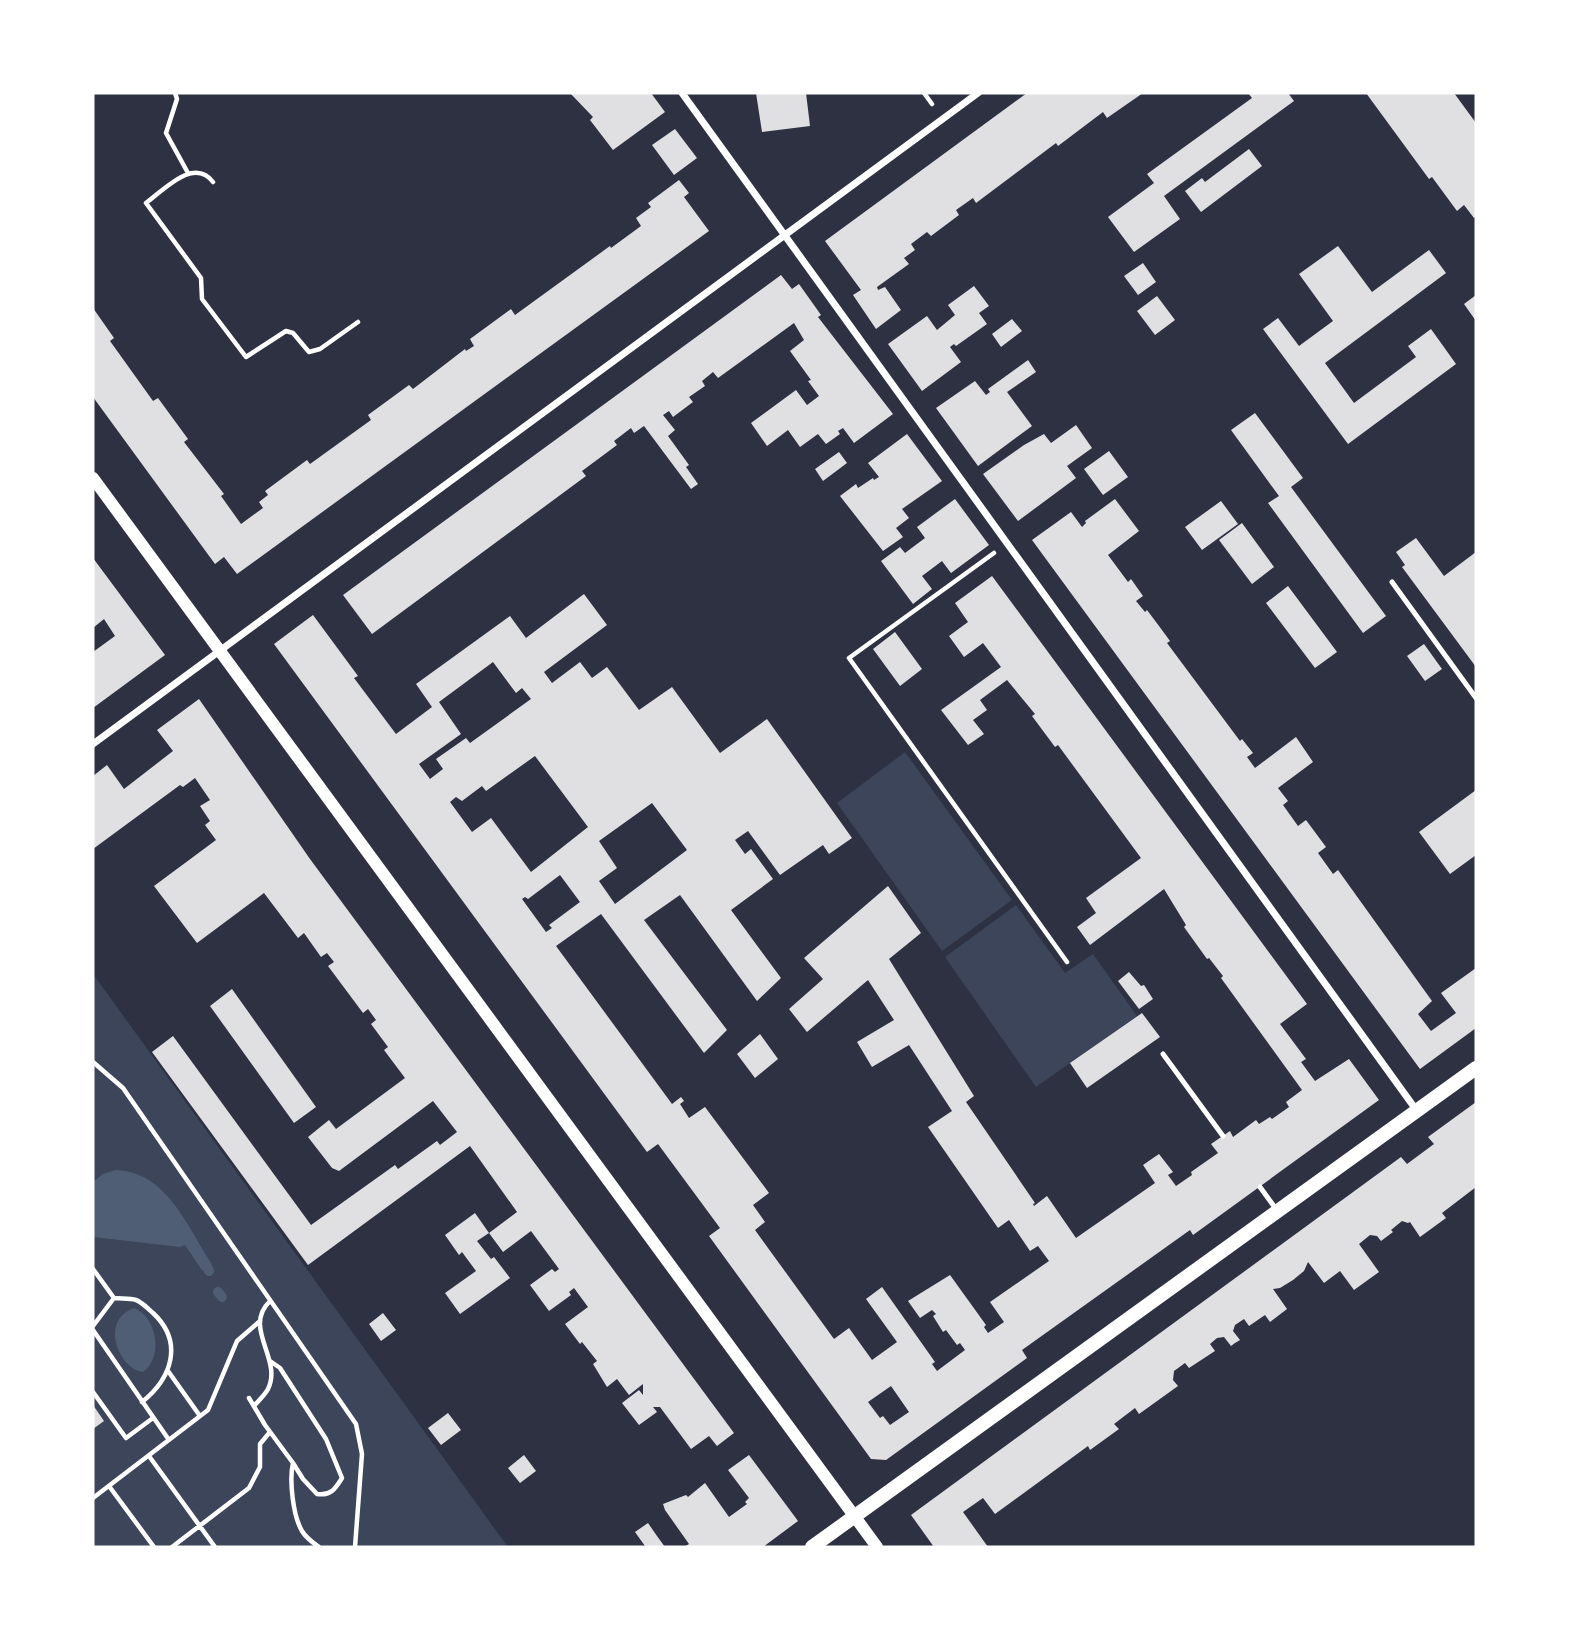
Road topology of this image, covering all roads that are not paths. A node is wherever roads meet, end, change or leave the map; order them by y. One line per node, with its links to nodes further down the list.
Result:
1 (681, 93): 3 (street)
2 (978, 93): 3 (street)
3 (784, 236): 6 (street); 11 (street)
4 (93, 478): 6 (street)
5 (1392, 582): 7 (lane)
6 (220, 651): 8 (street); 15 (street)
7 (1476, 698)
8 (93, 744)
9 (1163, 1054): 12 (lane)
10 (1476, 1069): 11 (main road)
11 (1417, 1112): 14 (main road)
12 (1223, 1136)
13 (1260, 1187): 14 (lane)
14 (1278, 1212): 15 (main road)
15 (856, 1517): 16 (main road); 17 (street)
16 (812, 1547)
17 (877, 1547)

